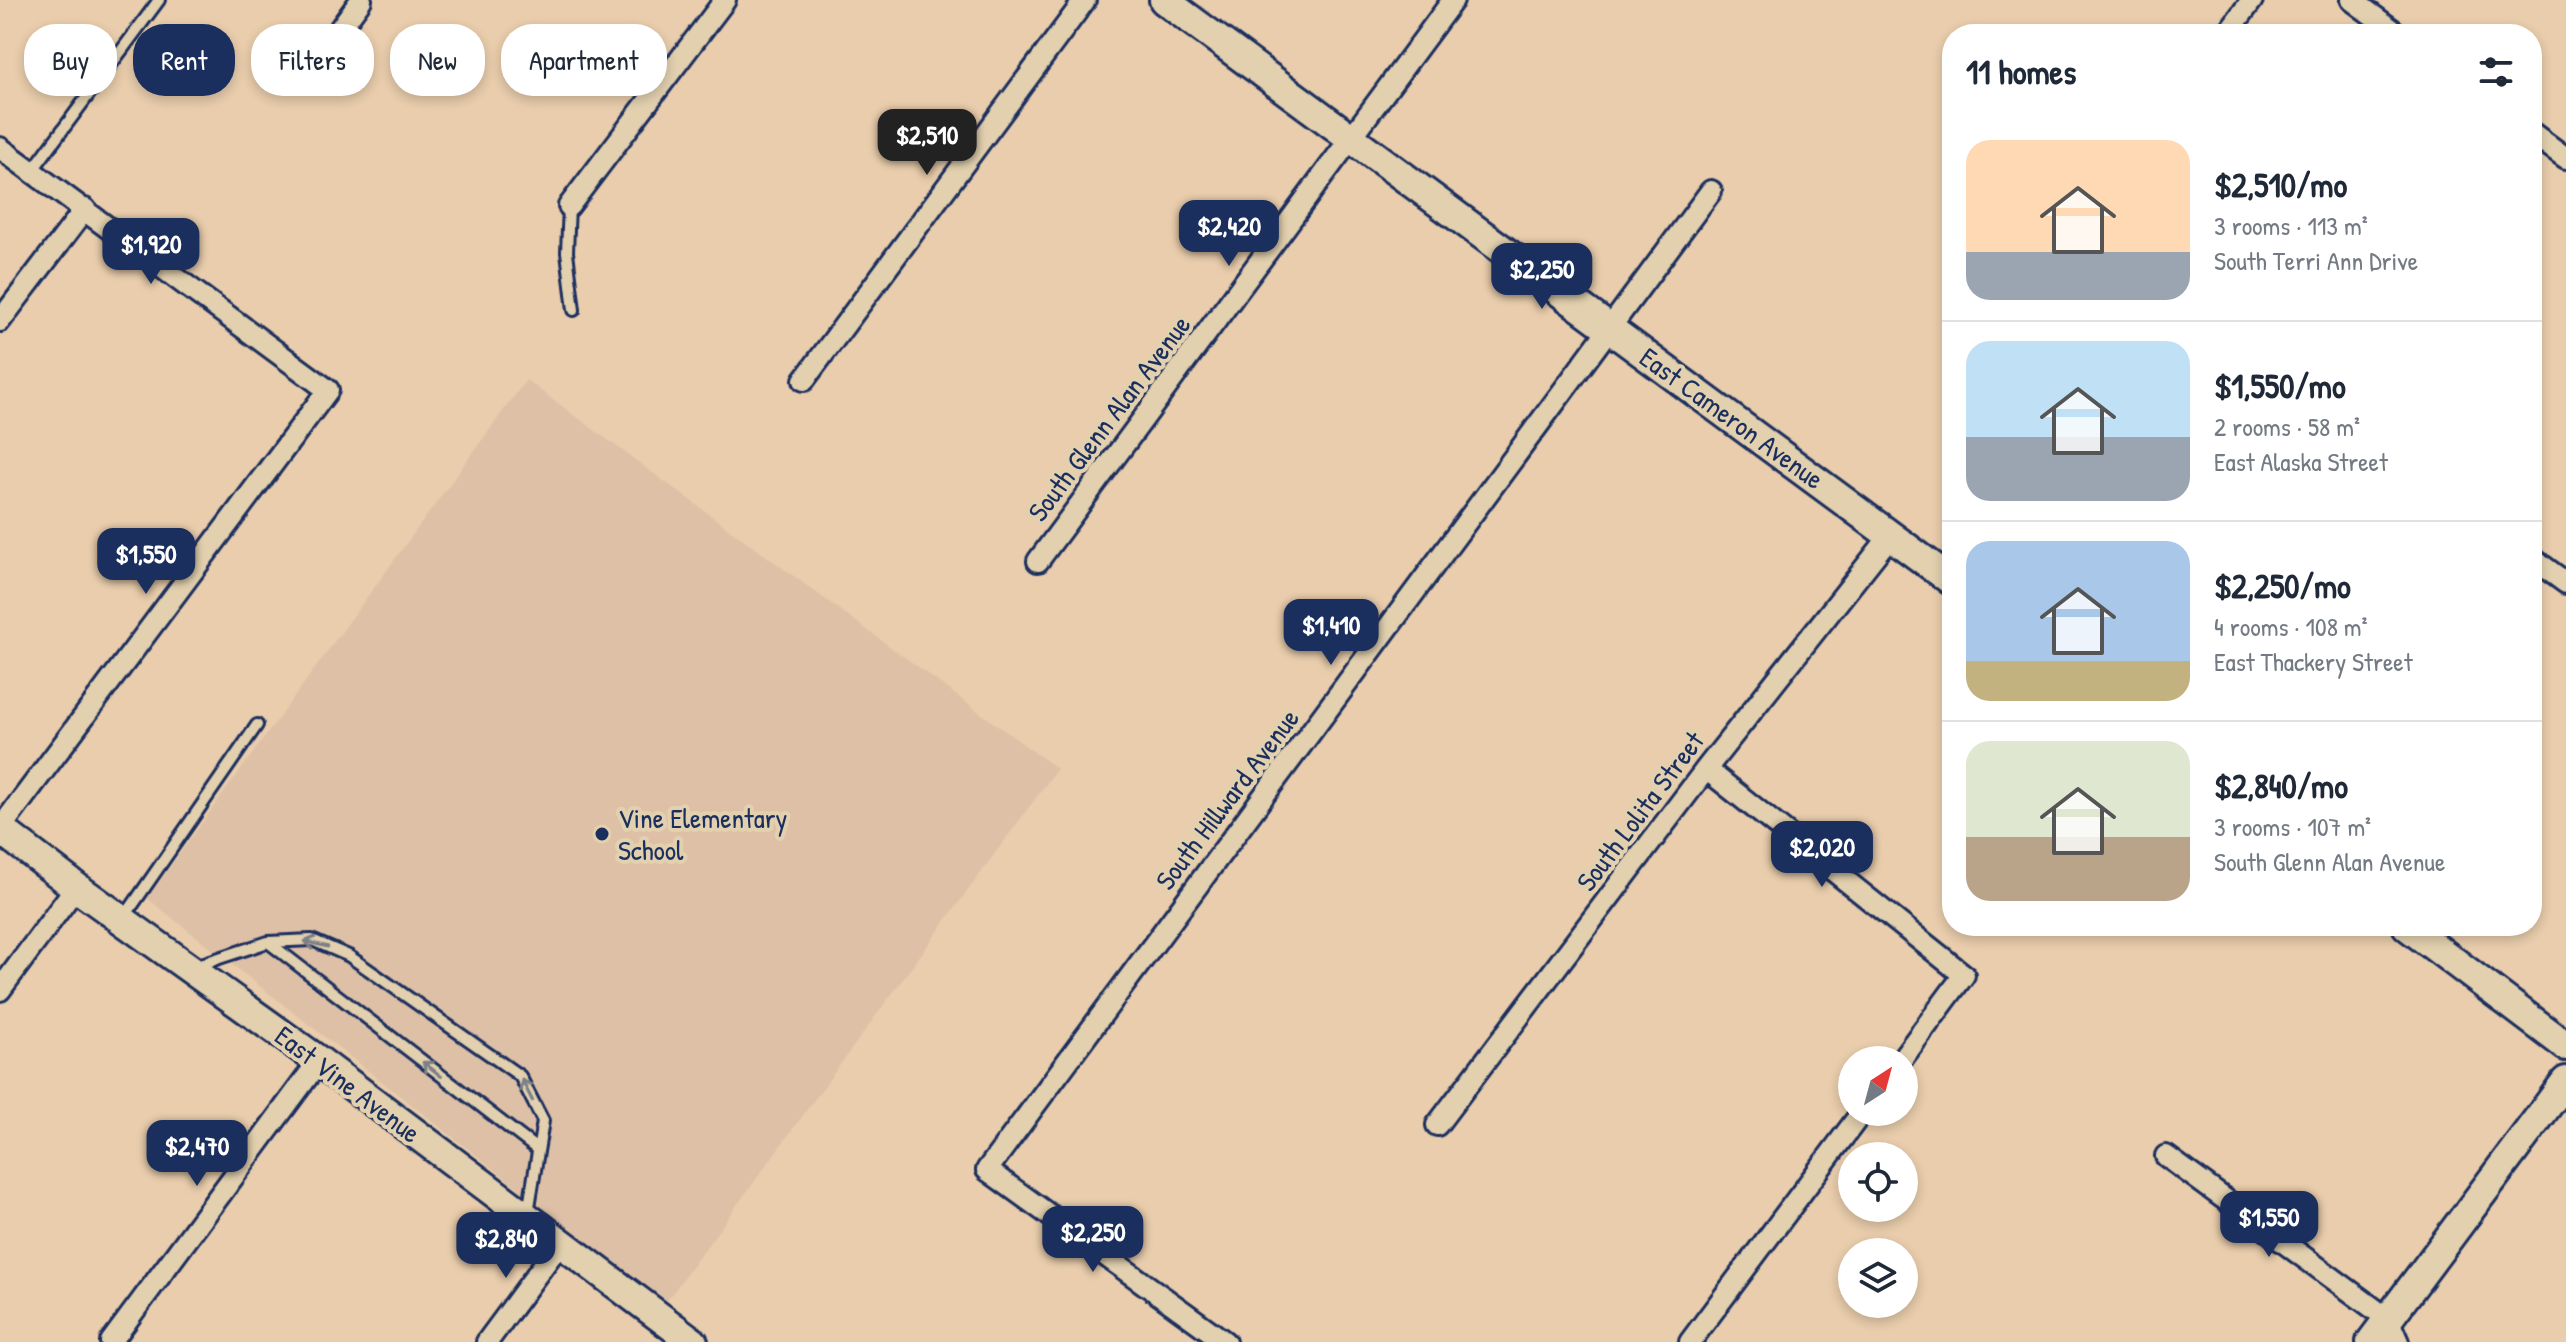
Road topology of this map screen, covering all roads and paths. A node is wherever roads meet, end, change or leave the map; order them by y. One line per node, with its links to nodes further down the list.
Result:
1 (159, 0): 16 (lane)
2 (361, 0): 9 (street)
3 (725, 0): 18 (street)
4 (1085, 0): 23 (street)
5 (1164, 0): 12 (main road, East Cameron Avenue)
6 (1453, 0): 12 (street, South Glenn Alan Avenue)
7 (2252, 0): 10 (street)
8 (2352, 0): 11 (street)
9 (344, 24)
10 (2234, 24)
11 (2384, 24)
12 (1352, 139): 22 (main road, East Cameron Avenue); 25 (street, South Glenn Alan Avenue)
13 (2542, 140): 15 (street)
14 (0, 148): 16 (street)
15 (2566, 158)
16 (32, 171): 19 (street)
17 (1711, 191): 22 (street, South Hillward Avenue)
18 (569, 206): 20 (lane)
19 (85, 209): 21 (street); 31 (street)
20 (574, 310)
21 (0, 321)
22 (1610, 329): 24 (main road, East Cameron Avenue); 52 (street, South Hillward Avenue)
23 (804, 380)
24 (1891, 535): 27 (main road, East Cameron Avenue); 30 (street, South Lolita Street)
25 (1038, 561)
26 (2542, 565): 28 (street)
27 (1942, 573)
28 (2566, 583)
29 (257, 725): 33 (lane)
30 (1706, 769): 38 (street); 42 (street, South Lolita Street)
31 (0, 829): 32 (main road, East Vine Avenue)
32 (76, 887): 33 (main road, East Vine Avenue); 37 (street)
33 (122, 920): 36 (main road, East Vine Avenue)
34 (2420, 936): 39 (main road)
35 (268, 942): 36 (lane); 44 (lane, one-way to 35); 44 (lane, one-way to 35)
36 (189, 968): 40 (main road, East Vine Avenue)
37 (0, 990)
38 (1911, 1046)
39 (2566, 1046)
40 (319, 1061): 46 (main road, East Vine Avenue); 49 (street)
41 (2566, 1081): 48 (main road)
42 (1437, 1125)
43 (1852, 1126): 53 (street)
44 (538, 1150): 46 (lane)
45 (2166, 1156): 48 (street)
46 (527, 1219): 47 (main road, East Vine Avenue)
47 (560, 1243): 50 (street); 51 (main road, East Vine Avenue)
48 (2386, 1334)
49 (111, 1342)
50 (487, 1342)
51 (693, 1342)
52 (1225, 1342)
53 (1690, 1342)

